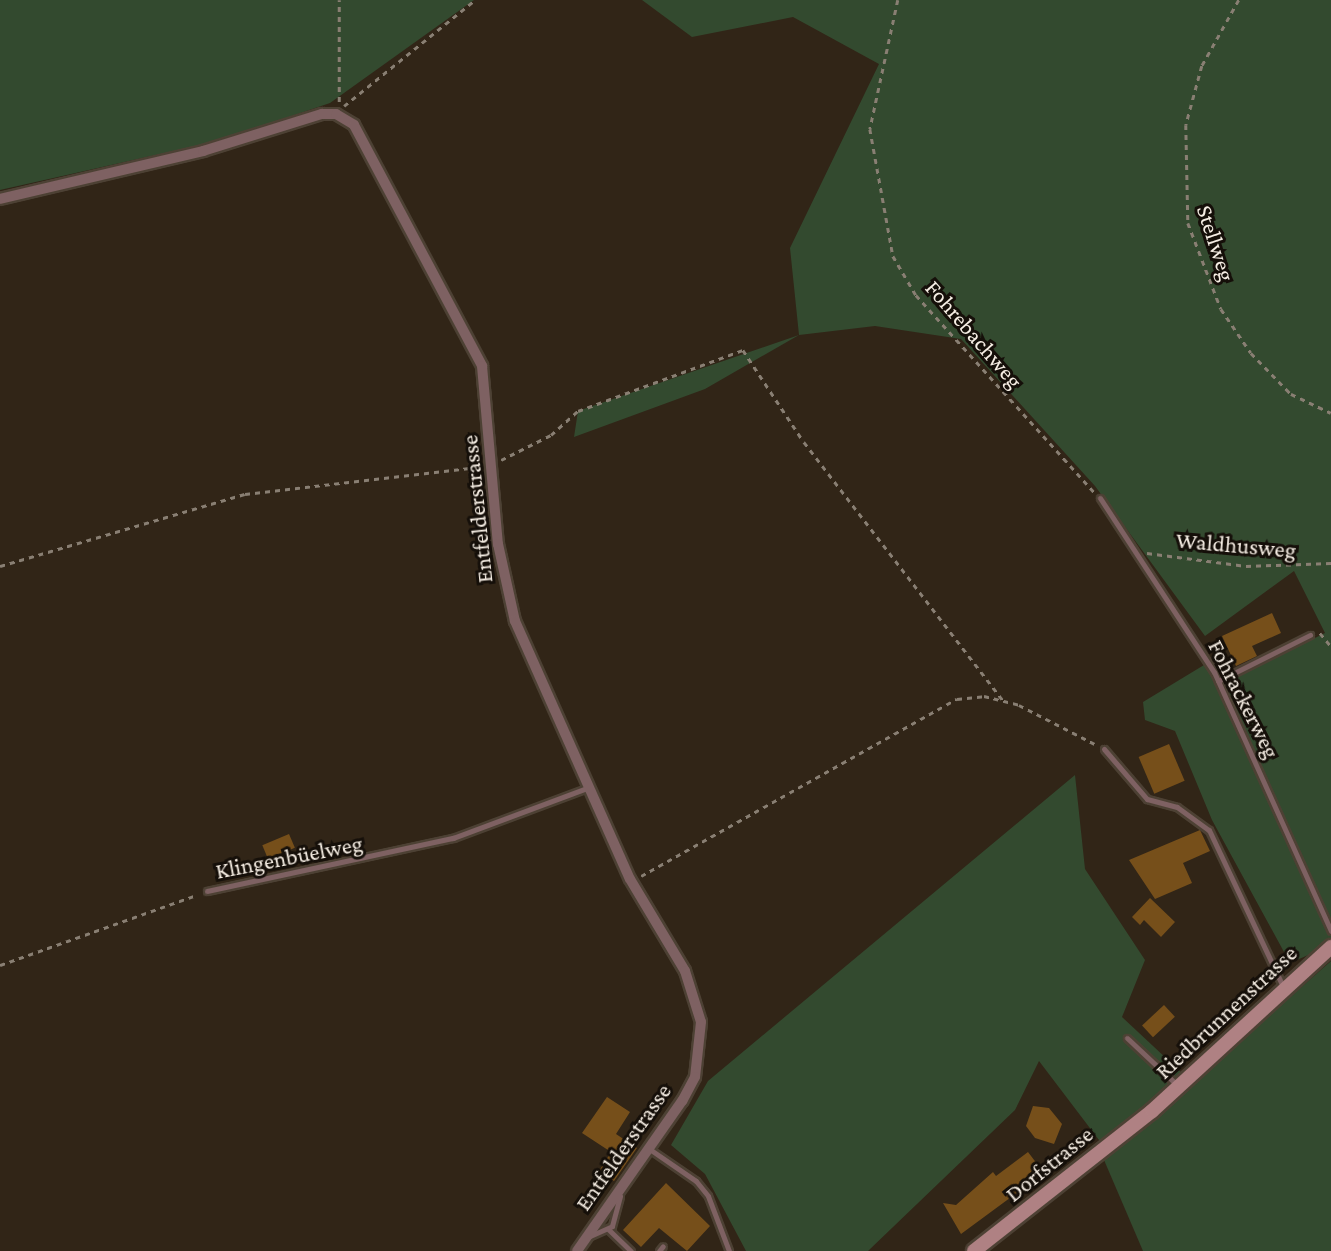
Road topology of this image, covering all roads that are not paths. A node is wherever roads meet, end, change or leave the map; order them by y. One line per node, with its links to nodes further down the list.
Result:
1 (0, 199): 6 (street, Entfelderstrasse)
2 (1100, 498): 4 (lane, Fohrackerweg)
3 (1310, 635): 4 (lane)
4 (1218, 681): 8 (lane, Fohrackerweg)
5 (1104, 749): 11 (lane)
6 (587, 788): 7 (lane, Klingenbüelweg); 15 (street, Entfelderstrasse)
7 (207, 891)
8 (1328, 913): 9 (lane, Fohrackerweg)
9 (1331, 931)
10 (1331, 947): 11 (street, Riedbrunnenstrasse)
11 (1284, 989): 13 (street, Riedbrunnenstrasse)
12 (1127, 1038): 13 (lane)
13 (1179, 1087): 14 (street, Riedbrunnenstrasse)
14 (1152, 1111): 22 (street, Dorfstrasse)
15 (648, 1148): 16 (street, Entfelderstrasse); 21 (lane)
16 (620, 1188): 17 (lane); 18 (street, Entfelderstrasse)
17 (608, 1229): 18 (lane); 20 (lane)
18 (587, 1237): 19 (street, Entfelderstrasse)
19 (577, 1251)
20 (631, 1251)
21 (729, 1251)
22 (974, 1251)

